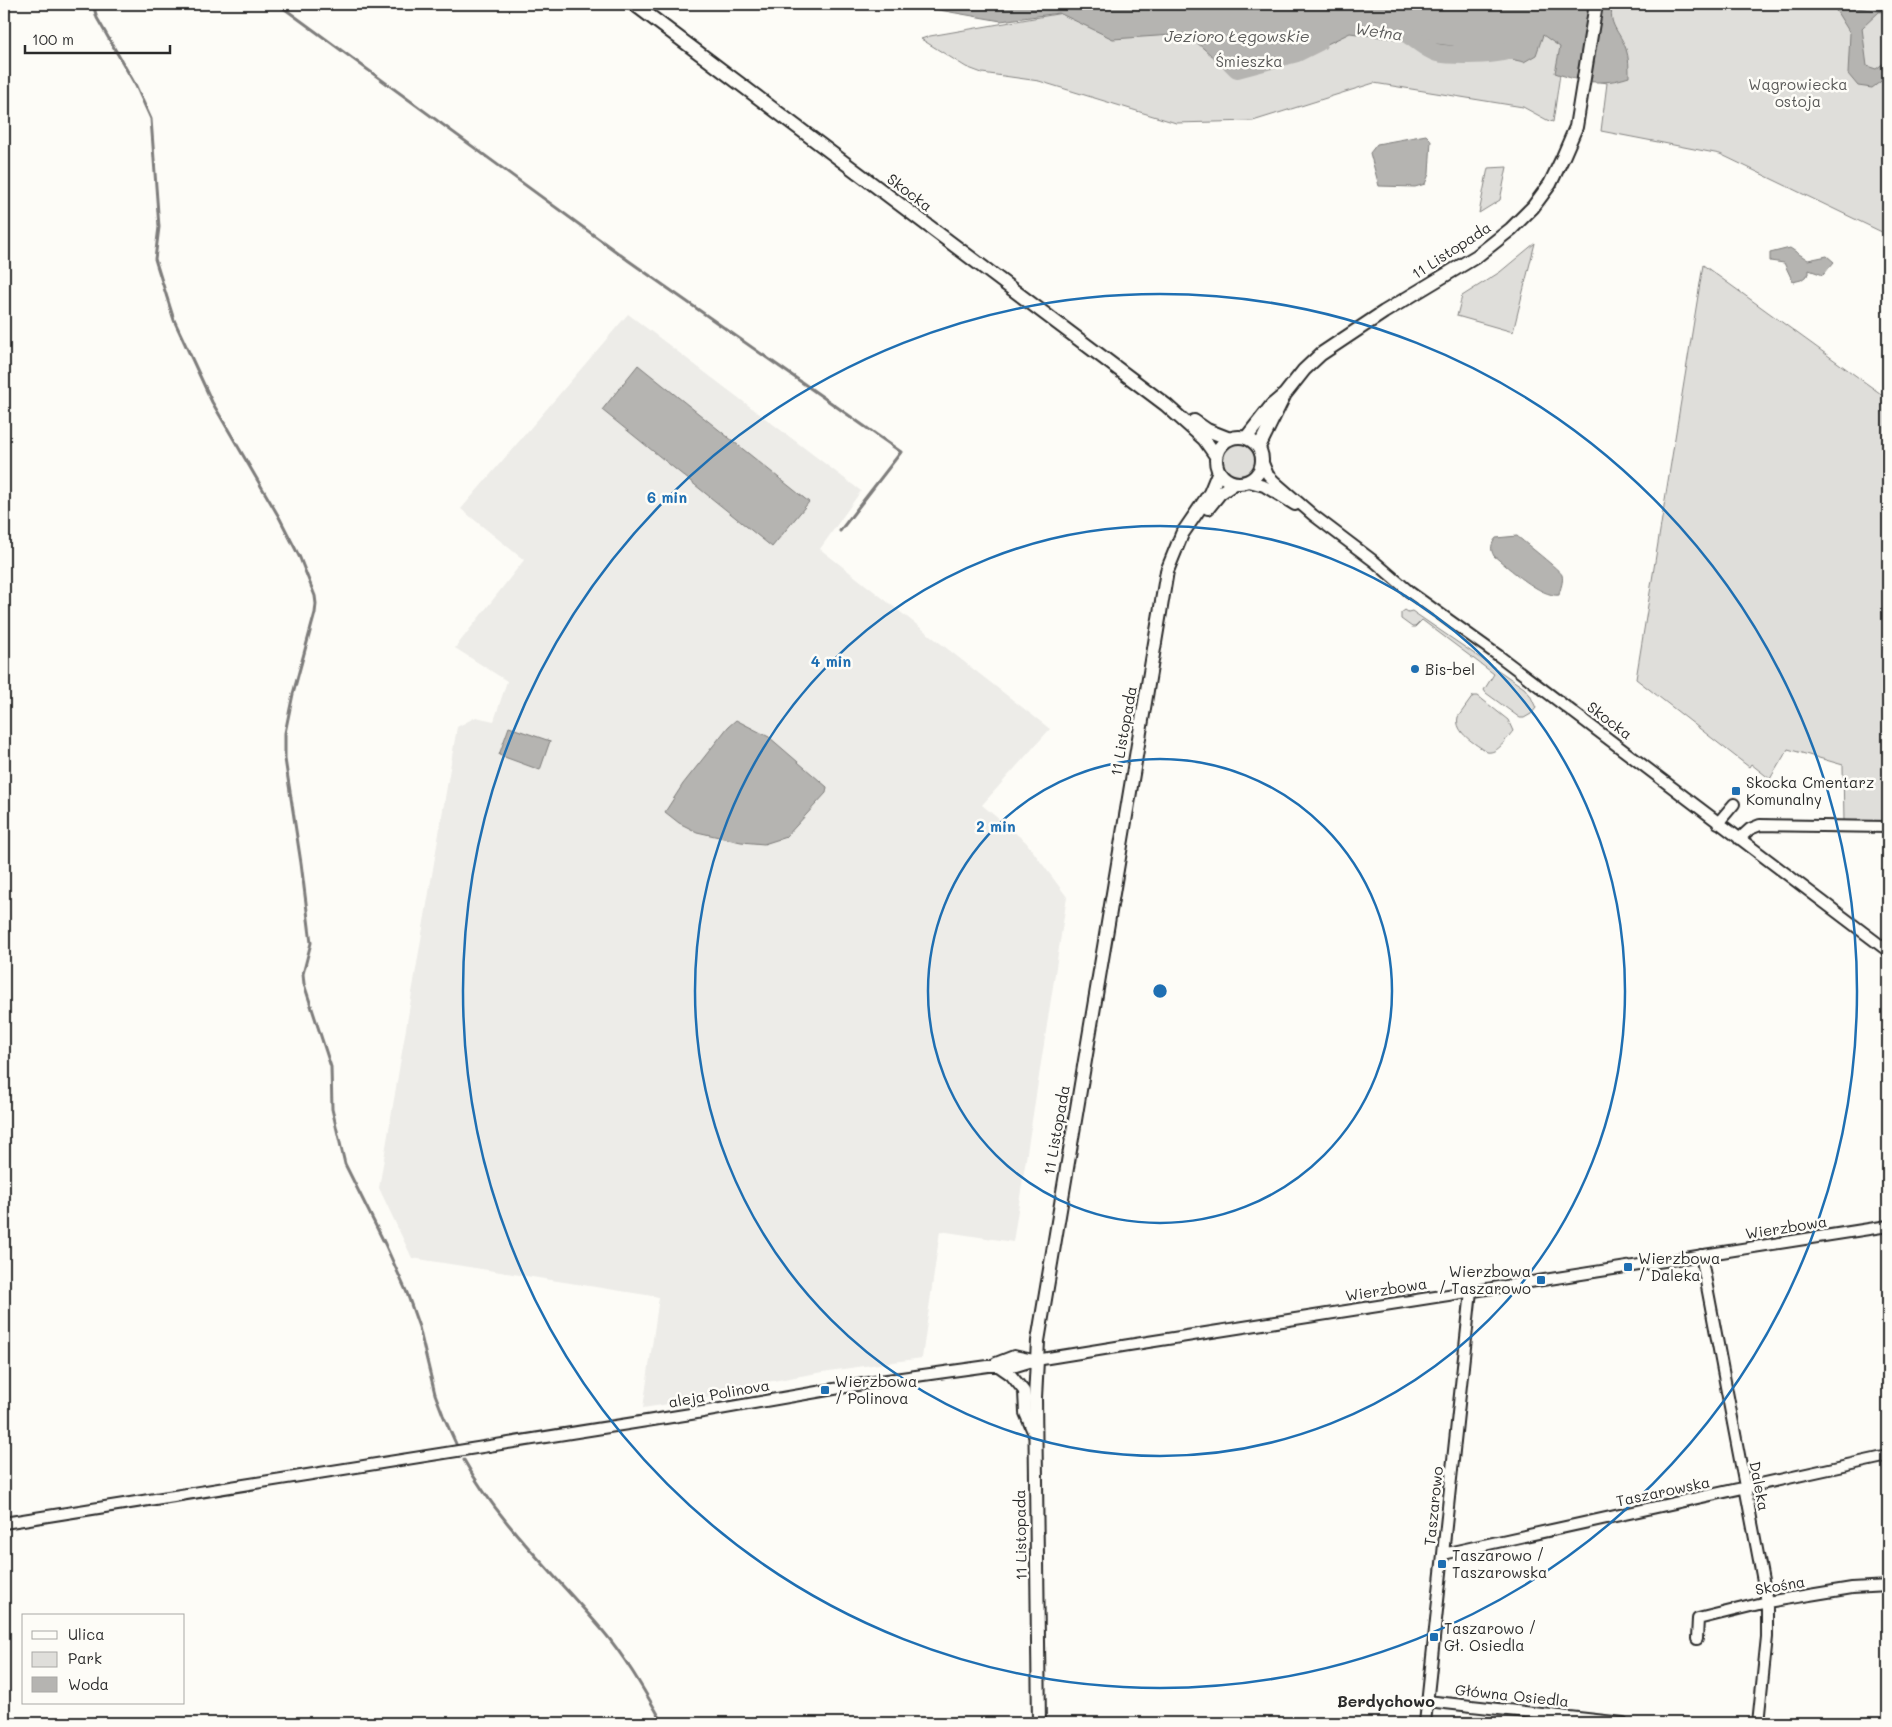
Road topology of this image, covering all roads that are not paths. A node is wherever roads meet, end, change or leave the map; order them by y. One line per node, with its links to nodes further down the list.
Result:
1 (634, 4): 4 (main road, Skocka)
2 (1596, 4): 3 (main road, 11 Listopada)
3 (1286, 394): 5 (main road, 11 Listopada); 7 (main road, 11 Listopada)
4 (1166, 405): 6 (main road, Skocka); 8 (main road, Skocka)
5 (1246, 438): 6 (main road); 7 (main road)
6 (1230, 439): 8 (main road)
7 (1259, 447): 9 (main road)
8 (1216, 456): 10 (main road)
9 (1263, 463): 11 (main road); 13 (street, Skocka)
10 (1219, 471): 12 (main road); 14 (main road, 11 Listopada)
11 (1249, 482): 12 (main road); 13 (street, Skocka)
12 (1235, 483): 14 (main road, 11 Listopada)
13 (1313, 515): 16 (street, Skocka)
14 (1175, 549): 23 (main road, 11 Listopada)
15 (1734, 804): 16 (street)
16 (1718, 823): 18 (street, Skocka)
17 (1888, 827): 18 (street)
18 (1739, 838): 19 (street, Skocka)
19 (1888, 951)
20 (1888, 1226): 21 (street, Wierzbowa)
21 (1701, 1255): 22 (street, Wierzbowa); 27 (street, Daleka)
22 (1471, 1291): 23 (street, Wierzbowa); 29 (street, Taszarowo)
23 (1036, 1360): 24 (street, aleja Polinova); 25 (main road, 11 Listopada)
24 (993, 1366): 25 (street); 28 (street, aleja Polinova)
25 (1036, 1439): 34 (main road, 11 Listopada)
26 (1888, 1456): 27 (street, Taszarowska)
27 (1746, 1488): 29 (street, Taszarowska); 31 (street, Daleka)
28 (4, 1524)
29 (1443, 1554): 33 (street, Taszarowo)
30 (1888, 1586): 31 (street, Skośna)
31 (1767, 1602): 32 (street, Skośna); 37 (street, Daleka)
32 (1697, 1639)
33 (1427, 1701): 35 (street, Taszarowo); 36 (street, Główna Osiedla)
34 (1039, 1723)
35 (1426, 1723)
36 (1623, 1723)
37 (1758, 1723)

